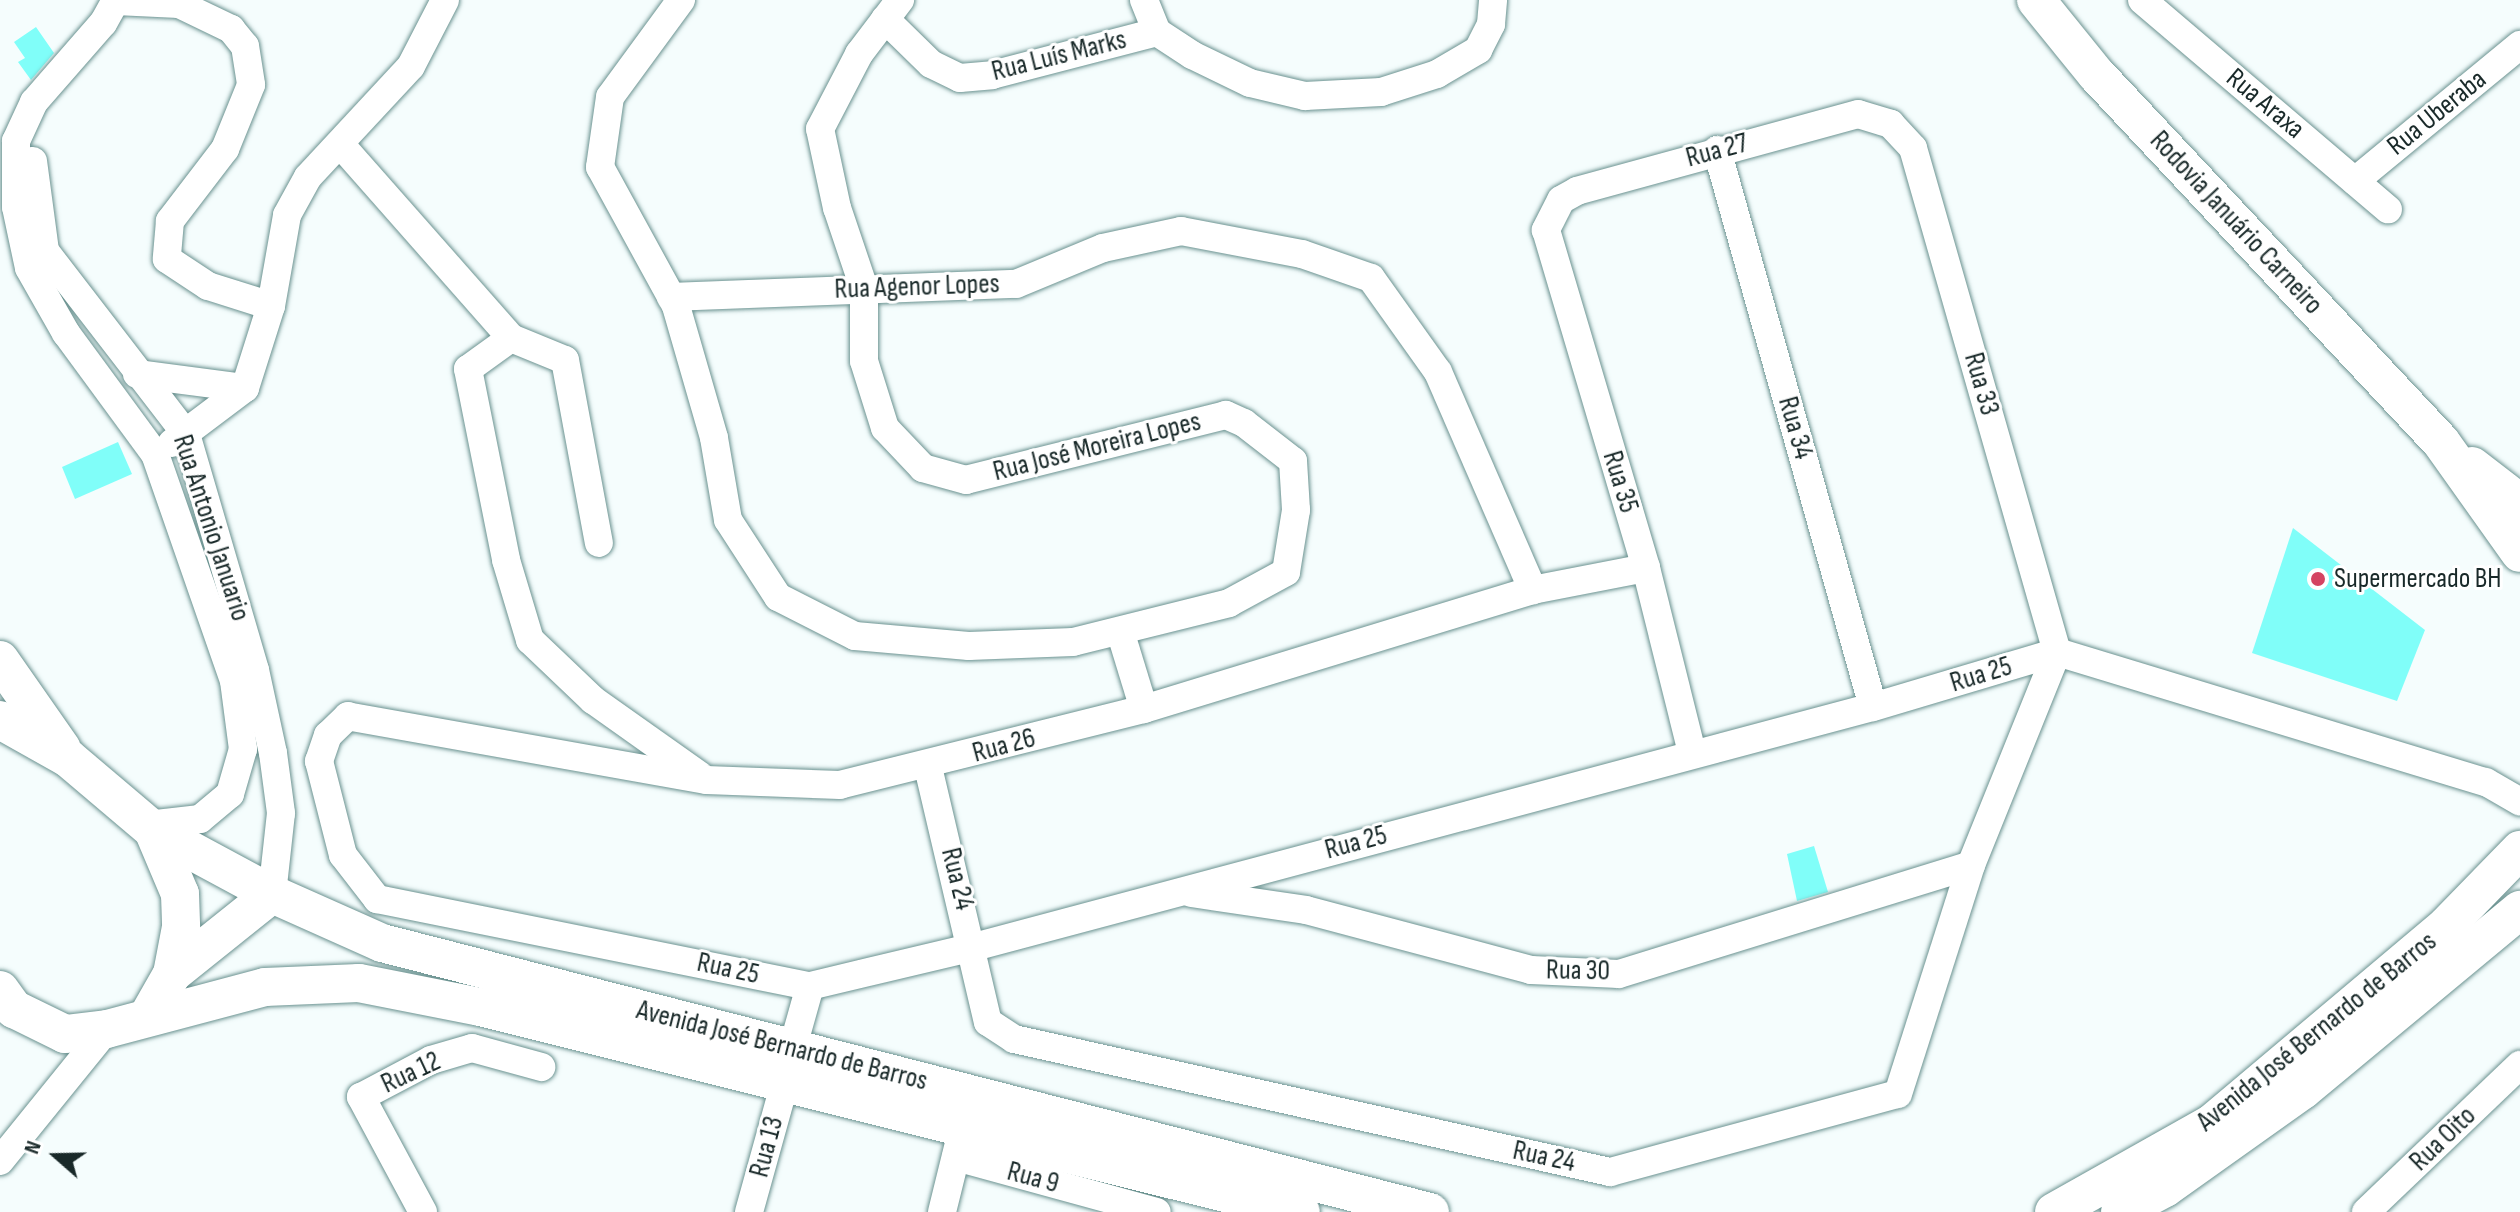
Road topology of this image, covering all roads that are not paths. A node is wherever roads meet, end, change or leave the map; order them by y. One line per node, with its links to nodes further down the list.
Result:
1 (116, 0): 11 (street, Rua Antonio Januario); 20 (street)
2 (445, 0): 13 (street)
3 (681, 0): 19 (street, Rua José Moreira Lopes)
4 (1144, 0): 9 (street)
5 (1493, 0): 9 (street)
6 (2036, 0): 25 (main road, Rodovia Januário Carneiro)
7 (2142, 0): 15 (street, Rua Araxa)
8 (893, 10): 9 (street, Rua Luís Marks); 18 (street, Rua José Moreira Lopes)
9 (1157, 32)
10 (2520, 45): 15 (street, Rua Uberaba)
11 (65, 67): 22 (street, Rua Antonio Januario); 26 (street, Rua Antonio Januario)
12 (1891, 124): 14 (street, Rua 27); 33 (street, Rua 33)
13 (341, 145): 20 (street); 21 (street)
14 (1717, 150): 17 (street, Rua 27); 35 (street, Rua 34)
15 (2355, 181): 16 (street, Rua Araxa)
16 (2388, 209)
17 (1552, 213): 30 (street, Rua 35)
18 (864, 288): 19 (street, Rua Agenor Lopes); 31 (street, Rua Agenor Lopes); 32 (street, Rua José Moreira Lopes)
19 (671, 297): 32 (street, Rua José Moreira Lopes)
20 (271, 306): 23 (street)
21 (511, 338): 28 (street); 42 (street)
22 (137, 374): 23 (street); 24 (street, Rua Antonio Januario)
23 (245, 388): 24 (street)
24 (186, 434): 26 (street); 48 (street, Rua Antonio Januario)
25 (2441, 442): 27 (main road, Rodovia Januário Carneiro); 29 (main road, Rodovia Januário Carneiro)
26 (155, 454): 44 (street, Rua Antonio Januario)
27 (2520, 503)
28 (599, 543)
29 (2520, 553)
30 (1646, 568): 31 (street, Rua 26); 39 (street, Rua 35)
31 (1533, 590): 36 (street, Rua 26)
32 (1121, 634): 36 (street)
33 (2057, 652): 35 (street, Rua 25); 43 (street); 46 (street, Rua 24)
34 (0, 660): 40 (main road)
35 (1873, 707): 39 (street, Rua 25)
36 (1144, 709): 41 (street, Rua 26)
37 (348, 716): 42 (street, Rua 26); 52 (street, Rua 25)
38 (0, 720): 40 (main road)
39 (1692, 753): 47 (street, Rua 25)
40 (68, 758): 44 (main road)
41 (928, 767): 42 (street, Rua 26); 50 (street, Rua 24)
42 (706, 780)
43 (2520, 802)
44 (150, 827): 48 (main road, Avenida José Bernardo de Barros); 51 (main road)
45 (2520, 850): 67 (main road, Avenida José Bernardo de Barros)
46 (1971, 865): 47 (street, Rua 30); 50 (street, Rua 24)
47 (1178, 891): 50 (street, Rua 25)
48 (272, 894): 51 (main road); 57 (main road, Avenida José Bernardo de Barros)
49 (2520, 910): 68 (main road, Avenida José Bernardo de Barros)
50 (974, 947): 52 (street, Rua 25)
51 (172, 974): 54 (main road)
52 (810, 986): 57 (street, Rua 13)
53 (0, 990): 55 (main road, Avenida José Bernardo de Barros)
54 (148, 1016): 55 (main road, Avenida José Bernardo de Barros); 57 (main road, Avenida José Bernardo de Barros)
55 (107, 1029): 60 (street)
56 (2520, 1065): 69 (street, Rua Oito)
57 (788, 1066): 59 (main road, Avenida José Bernardo de Barros); 62 (street, Rua 13); 66 (main road, Avenida José Bernardo de Barros)
58 (541, 1067): 61 (street, Rua 12)
59 (959, 1141): 63 (street); 64 (street, Rua 9); 65 (main road, Avenida José Bernardo de Barros)
60 (0, 1161)
61 (423, 1212)
62 (749, 1212)
63 (942, 1212)
64 (1157, 1212)
65 (1301, 1212)
66 (1430, 1212)
67 (2054, 1212)
68 (2120, 1212)
69 (2366, 1212)

